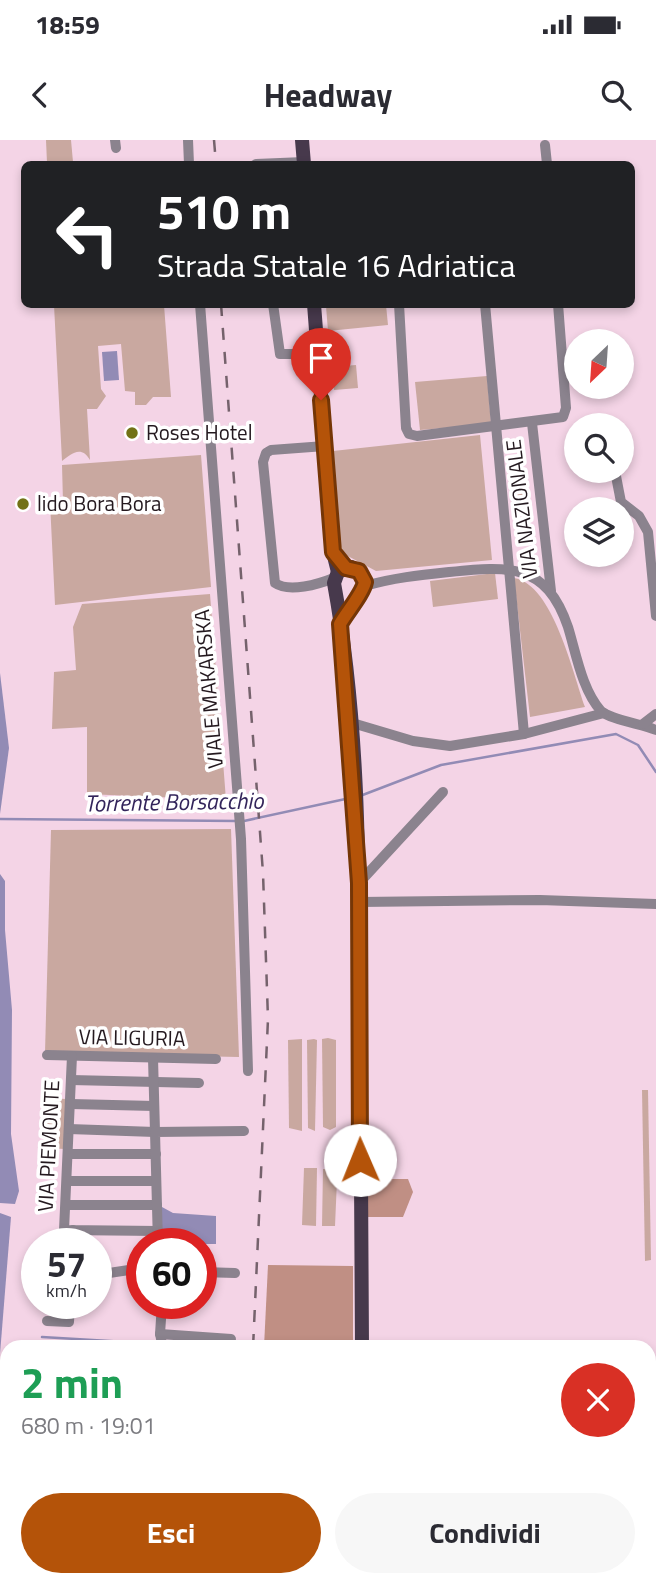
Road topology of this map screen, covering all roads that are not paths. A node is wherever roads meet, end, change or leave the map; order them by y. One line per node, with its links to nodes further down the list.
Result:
1 (188, 140): 4 (street)
2 (545, 145): 6 (street)
3 (305, 153): 5 (street)
4 (189, 161)
5 (274, 161)
6 (547, 161)
7 (200, 308): 39 (street, VIALE MAKARSKA)
8 (273, 308): 13 (street)
9 (314, 308): 13 (main road)
10 (399, 308): 15 (street)
11 (485, 308): 15 (street, VIA NAZIONALE)
12 (558, 308): 14 (street)
13 (318, 354): 16 (main road)
14 (532, 423): 15 (street); 21 (street, VIA NAZIONALE)
15 (495, 427): 18 (street, VIA NAZIONALE)
16 (325, 446): 19 (main road); 19 (street)
17 (617, 483): 23 (street)
18 (508, 568): 20 (street, VIA NAZIONALE); 21 (street, VIA NAZIONALE); 30 (street, VIA NAZIONALE)
19 (338, 580): 20 (main road); 22 (main road); 24 (main road)
20 (364, 580): 22 (main road)
21 (551, 591): 25 (street, VIA NAZIONALE)
22 (354, 598): 24 (main road)
23 (656, 616)
24 (340, 624): 27 (main road)
25 (604, 713): 28 (street); 30 (street)
26 (656, 713): 28 (street)
27 (349, 722): 30 (street); 32 (main road)
28 (643, 724): 29 (street)
29 (656, 730)
30 (524, 734)
31 (443, 792): 32 (street)
32 (359, 883): 33 (main road)
33 (359, 902): 34 (street); 64 (main road)
34 (656, 904)
35 (47, 1055): 36 (street, VIA LIGURIA)
36 (72, 1056): 37 (street, VIA LIGURIA); 40 (street, VIA PIEMONTE)
37 (153, 1058): 38 (street, VIA LIGURIA); 41 (street)
38 (216, 1059)
39 (248, 1072)
40 (71, 1080): 41 (street); 43 (street, VIA PIEMONTE)
41 (153, 1082): 42 (street); 44 (street)
42 (199, 1083)
43 (71, 1104): 44 (street); 45 (street, VIA PIEMONTE)
44 (154, 1106): 47 (street)
45 (69, 1129): 47 (street); 48 (street, VIA PIEMONTE)
46 (244, 1131): 47 (street)
47 (155, 1132): 49 (street)
48 (68, 1154): 49 (street); 50 (street, VIA PIEMONTE)
49 (156, 1154): 51 (street)
50 (67, 1181): 51 (street); 52 (street, VIA PIEMONTE)
51 (156, 1181): 53 (street)
52 (66, 1205): 53 (street); 54 (street, VIA PIEMONTE)
53 (157, 1205): 55 (street)
54 (64, 1228)
55 (158, 1228)
56 (217, 1272): 57 (street)
57 (234, 1273)
58 (69, 1319): 60 (street)
59 (161, 1319): 61 (street)
60 (47, 1321)
61 (160, 1334): 62 (street); 63 (street)
62 (231, 1339)
63 (161, 1340)
64 (362, 1340)

